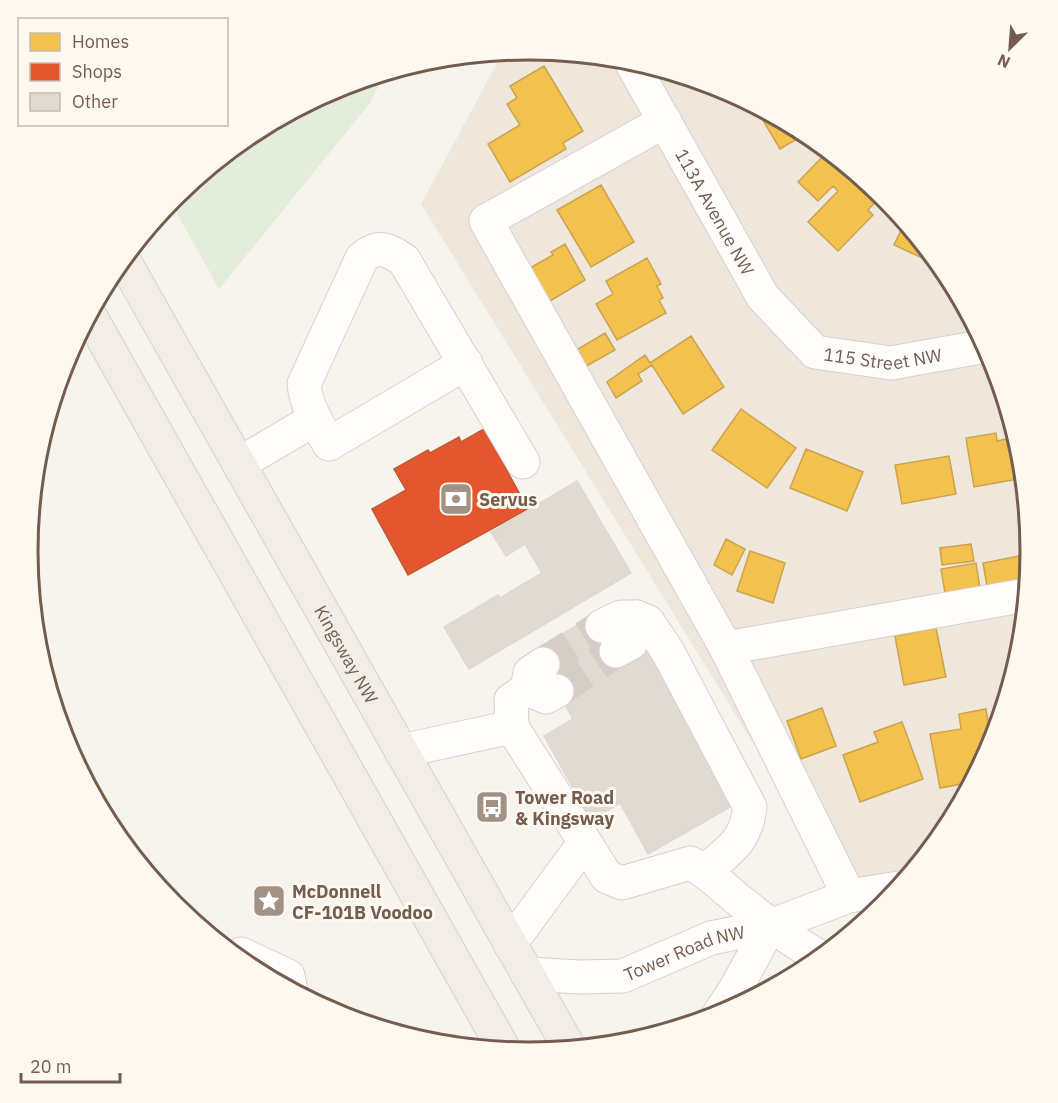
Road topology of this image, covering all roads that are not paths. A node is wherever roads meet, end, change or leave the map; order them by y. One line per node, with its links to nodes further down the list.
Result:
1 (637, 72): 2 (street, 113A Avenue NW)
2 (665, 121): 6 (street, 113A Avenue NW); 13 (street)
3 (128, 267): 10 (main road, Kingsway NW)
4 (94, 323): 28 (main road)
5 (976, 348): 6 (street, 115 Street NW)
6 (815, 352)
7 (466, 363): 8 (street); 8 (street); 9 (street)
8 (315, 419): 10 (street)
9 (523, 462)
10 (240, 464): 16 (main road, Kingsway NW)
11 (1018, 597): 13 (street)
12 (609, 639): 18 (street)
13 (726, 648): 20 (street)
14 (542, 681): 15 (street)
15 (512, 727): 16 (street); 17 (street)
16 (401, 751): 22 (main road, Kingsway NW)
17 (585, 842): 18 (street); 22 (street)
18 (705, 871): 21 (street)
19 (885, 890): 20 (street, Tower Road NW)
20 (849, 896): 21 (street, Tower Road NW)
21 (770, 926): 23 (street); 25 (street, Tower Road NW); 27 (street, Tower Road NW)
22 (510, 944): 25 (main road, Kingsway NW)
23 (812, 953)
24 (262, 964): 26 (street)
25 (527, 974): 29 (main road, Kingsway NW)
26 (289, 980)
27 (728, 1001)
28 (500, 1042)
29 (566, 1042)

